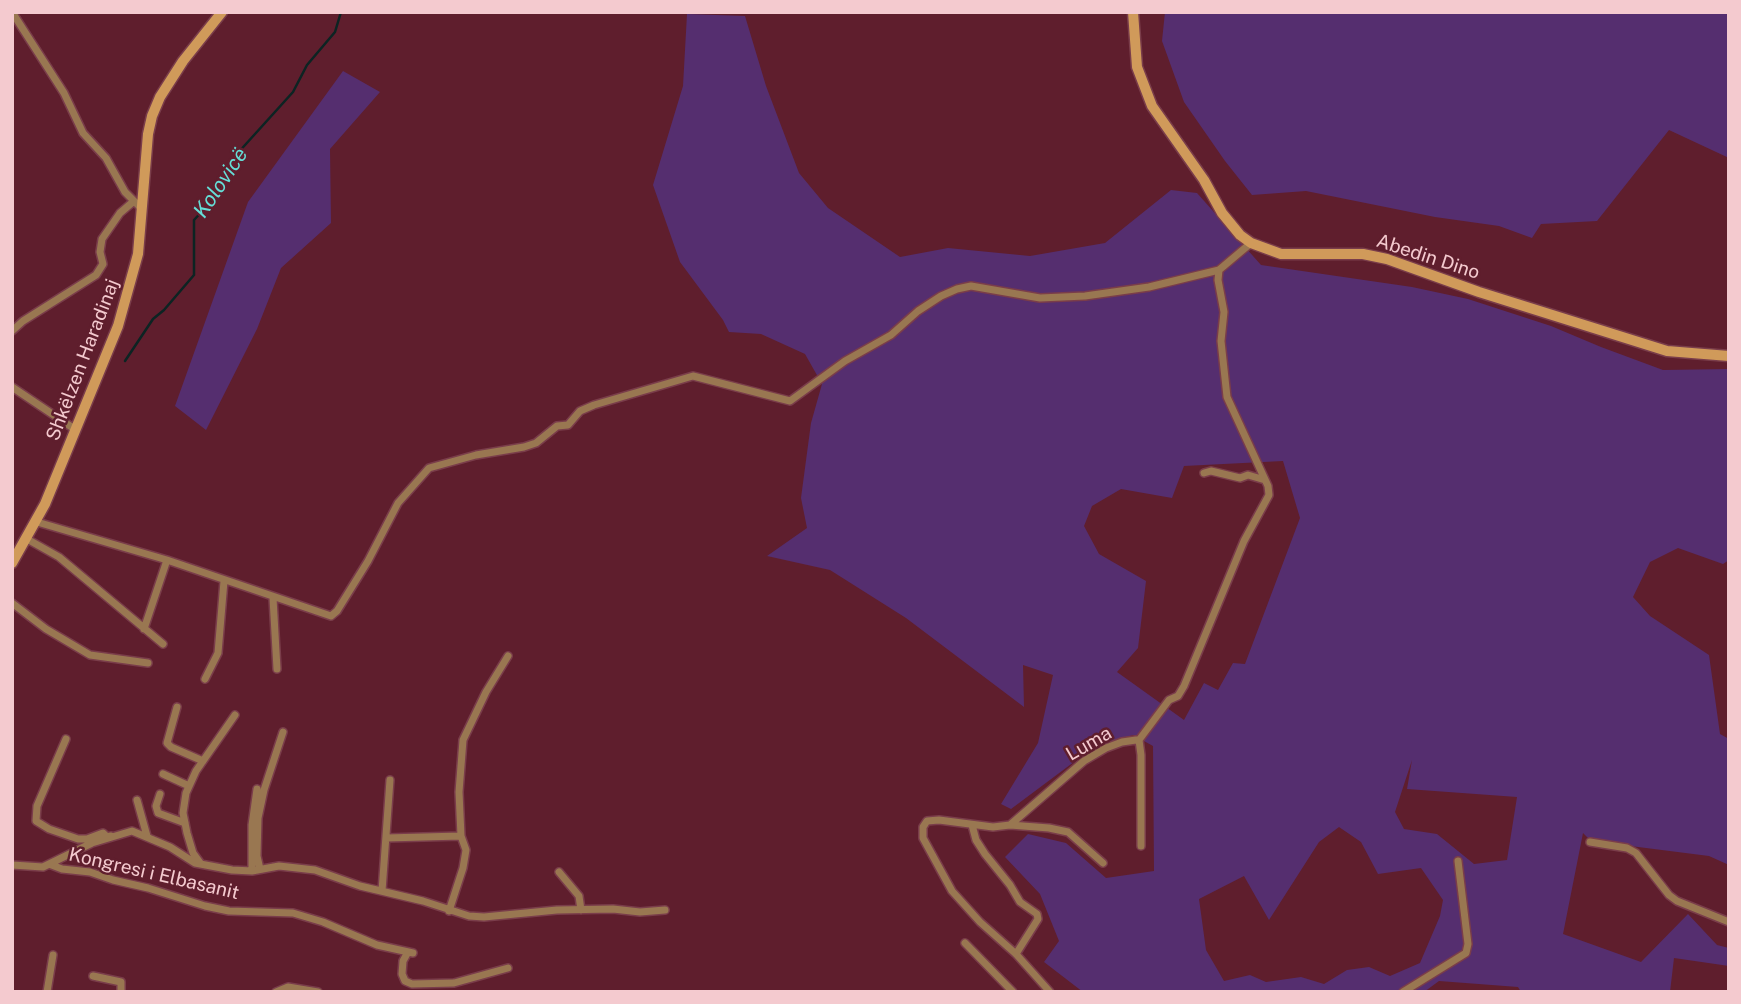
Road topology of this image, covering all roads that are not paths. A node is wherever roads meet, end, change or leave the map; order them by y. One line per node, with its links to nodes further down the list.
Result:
1 (12, 12): 4 (street)
2 (222, 12): 5 (street, Shkëlzen Haradinaj)
3 (1133, 12): 6 (street, Abedin Dino)
4 (134, 201): 5 (street); 8 (street)
5 (143, 210): 11 (street, Shkëlzen Haradinaj)
6 (1251, 243): 7 (street); 9 (street, Abedin Dino)
7 (1219, 270): 13 (street); 19 (street)
8 (12, 331)
9 (1729, 356)
10 (13, 391): 11 (street)
11 (76, 430): 14 (street, Shkëlzen Haradinaj)
12 (1204, 473): 13 (street)
13 (1265, 480): 31 (street)
14 (37, 522): 15 (street, Shkëlzen Haradinaj); 16 (street)
15 (27, 539): 17 (street, Shkëlzen Haradinaj); 21 (street)
16 (167, 560): 18 (street); 21 (street)
17 (12, 563)
18 (224, 580): 19 (street); 26 (street)
19 (273, 598): 25 (street)
20 (12, 603): 24 (street)
21 (144, 629): 22 (street)
22 (163, 644)
23 (508, 656): 44 (street)
24 (148, 663)
25 (277, 669)
26 (205, 679)
27 (177, 707): 32 (street)
28 (235, 715): 32 (street)
29 (283, 732): 53 (street)
30 (66, 739): 42 (street)
31 (1139, 740): 41 (street, Luma); 47 (street, Luma)
32 (203, 761): 35 (street)
33 (163, 774): 35 (street)
34 (390, 780): 45 (street)
35 (189, 786): 39 (street)
36 (257, 789): 53 (street)
37 (160, 793): 39 (street)
38 (137, 800): 43 (street)
39 (185, 823): 51 (street)
40 (972, 825): 41 (street); 61 (street); 61 (street)
41 (1010, 825): 49 (street)
42 (112, 836): 43 (street); 50 (street)
43 (147, 836): 51 (street)
44 (461, 836): 45 (street); 57 (street)
45 (386, 838): 55 (street)
46 (1590, 842): 59 (street)
47 (1140, 846)
48 (1458, 861): 71 (street)
49 (1103, 863)
50 (48, 864): 52 (street); 63 (street, Kongresi i Elbasanit)
51 (201, 864): 53 (street)
52 (12, 865)
53 (256, 870): 55 (street)
54 (559, 872): 56 (street)
55 (382, 891): 57 (street)
56 (581, 910): 57 (street); 58 (street)
57 (449, 911)
58 (665, 911)
59 (1729, 922)
60 (965, 943): 69 (street)
61 (1016, 954): 70 (street)
62 (53, 955): 65 (street)
63 (508, 968)
64 (93, 976): 66 (street)
65 (47, 992)
66 (121, 992)
67 (276, 992): 68 (street)
68 (318, 992)
69 (1013, 992)
70 (1050, 992)
71 (1403, 992)

